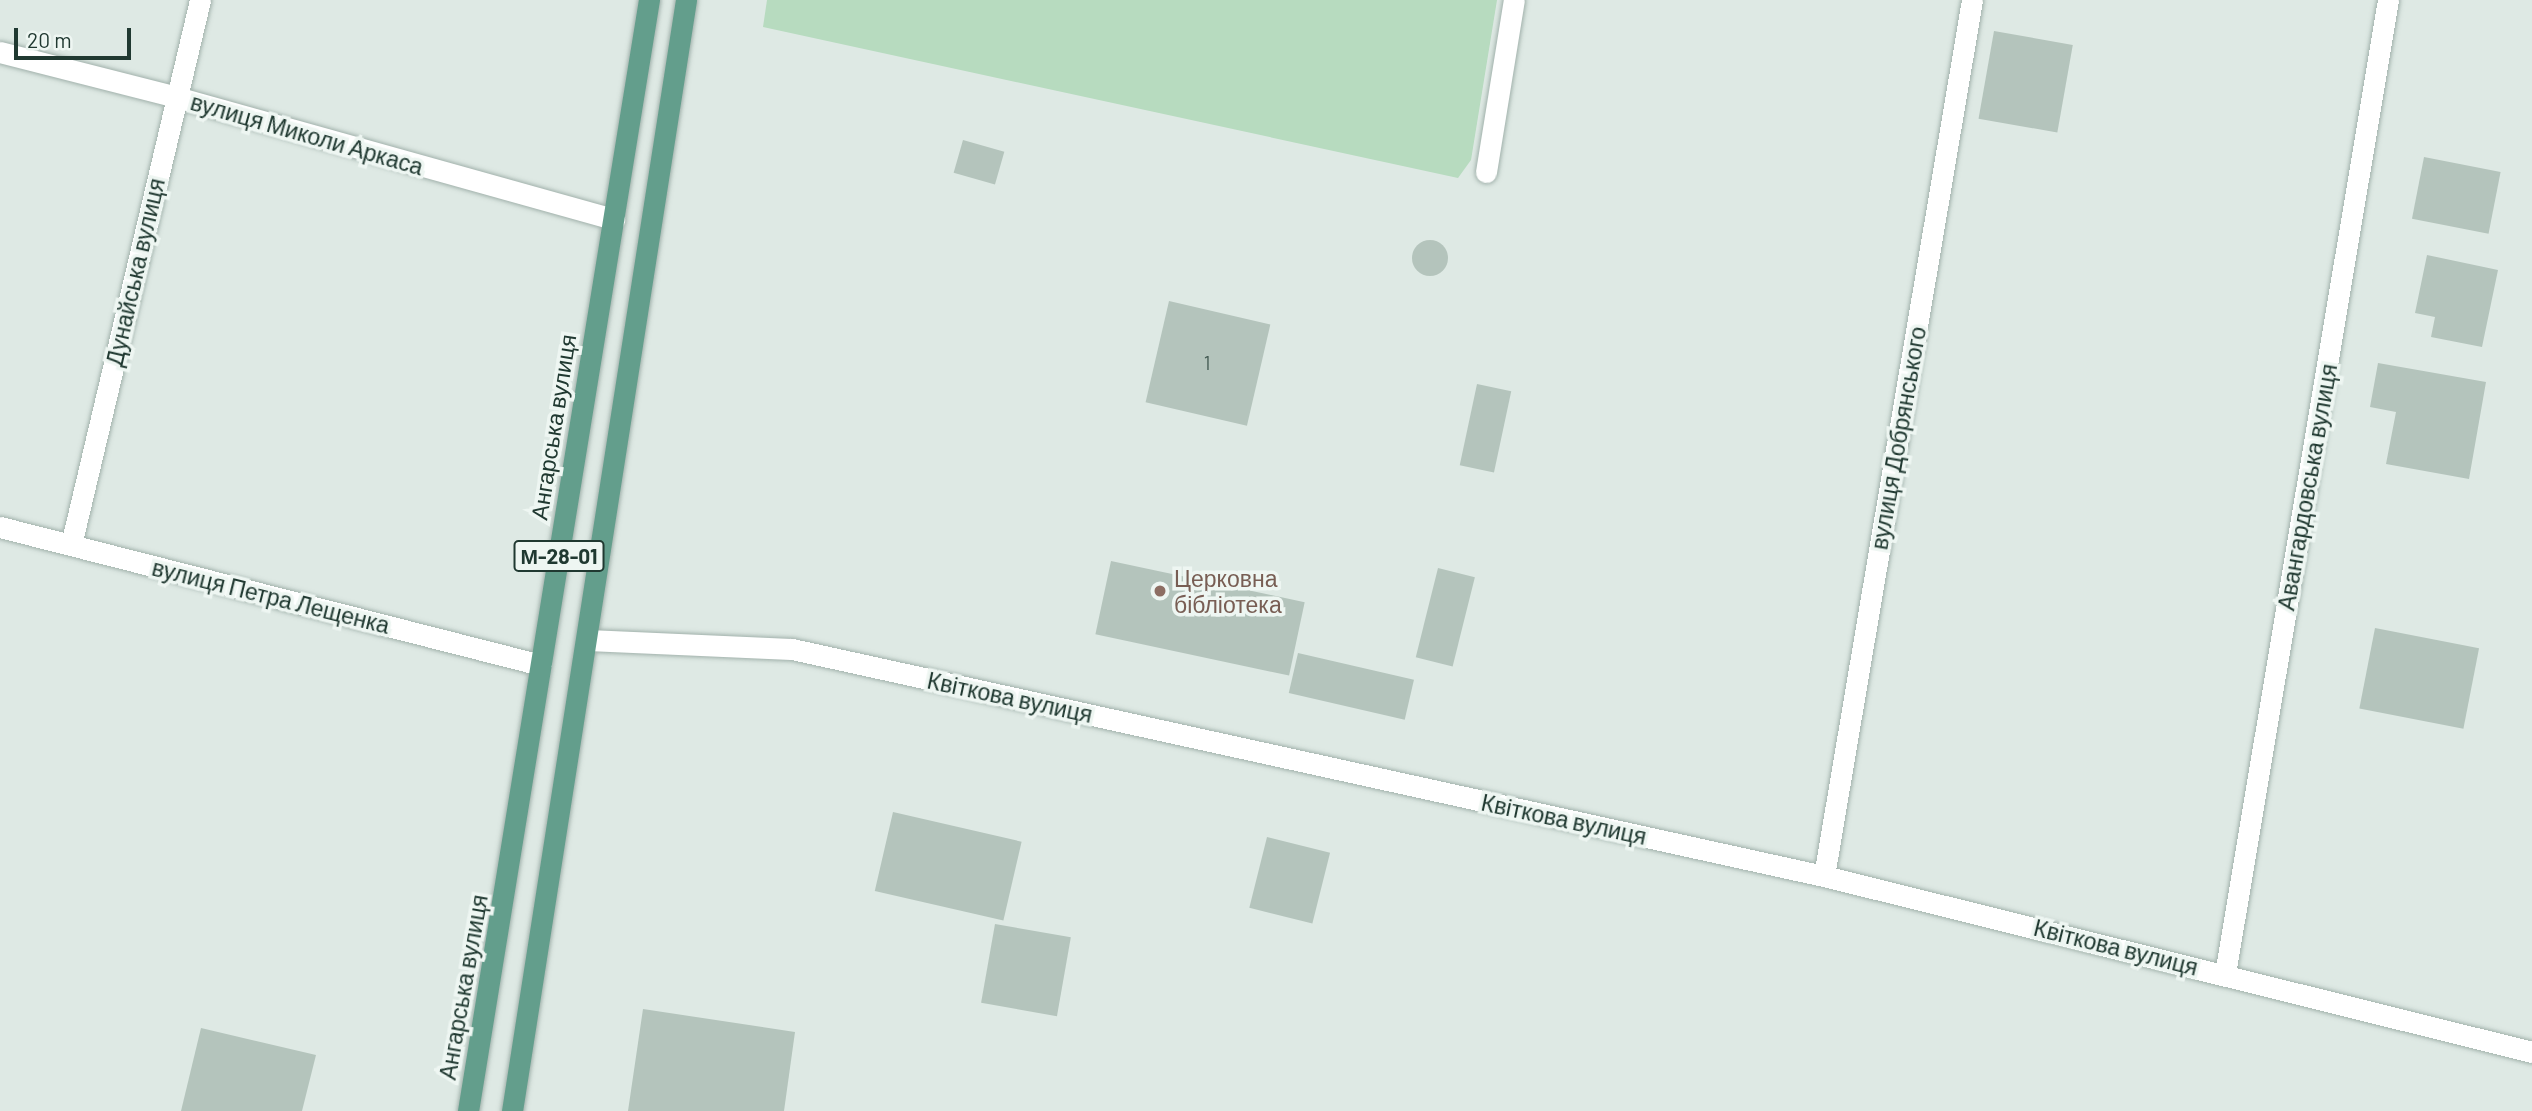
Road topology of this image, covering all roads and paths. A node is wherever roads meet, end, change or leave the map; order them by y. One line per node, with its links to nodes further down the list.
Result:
1 (200, 0): 8 (street, Дунайська вулиця)
2 (649, 0): 10 (main road, Ангарська вулиця / М-28-01)
3 (686, 0): 13 (main road, М-28-01)
4 (1514, 0): 9 (street)
5 (1972, 0): 15 (street, вулиця Добрянського)
6 (2388, 0): 16 (street, Авангардовська вулиця)
7 (0, 52): 8 (street, вулиця Миколи Аркаса)
8 (176, 97): 10 (street, вулиця Миколи Аркаса); 12 (street, Дунайська вулиця)
9 (1486, 172)
10 (614, 219): 14 (main road, Ангарська вулиця / М-28-01)
11 (0, 527): 12 (street, вулиця Петра Лещенка)
12 (71, 545): 14 (street, вулиця Петра Лещенка)
13 (587, 640): 15 (street, Квіткова вулиця); 19 (main road, М-28-01)
14 (541, 665): 18 (main road, Ангарська вулиця / М-28-01)
15 (1824, 876): 16 (street, Квіткова вулиця)
16 (2225, 974): 17 (street, Квіткова вулиця)
17 (2532, 1052)
18 (468, 1111)
19 (512, 1111)

